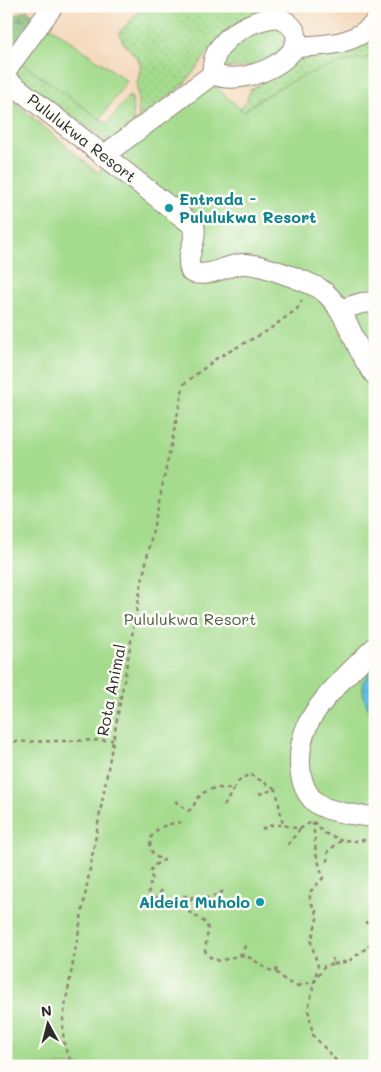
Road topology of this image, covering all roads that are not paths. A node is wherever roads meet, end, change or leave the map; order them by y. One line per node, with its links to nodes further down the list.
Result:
1 (53, 6): 5 (street)
2 (283, 12): 4 (street); 6 (street)
3 (375, 23): 4 (street)
4 (296, 47): 6 (street)
5 (6, 70)
6 (213, 74): 8 (street)
7 (6, 78): 8 (street, Pululukwa Resort)
8 (103, 156): 10 (street, Pululukwa Resort)
9 (375, 302): 10 (street)
10 (338, 310): 11 (street)
11 (375, 375)
12 (375, 647): 13 (street)
13 (375, 817)

